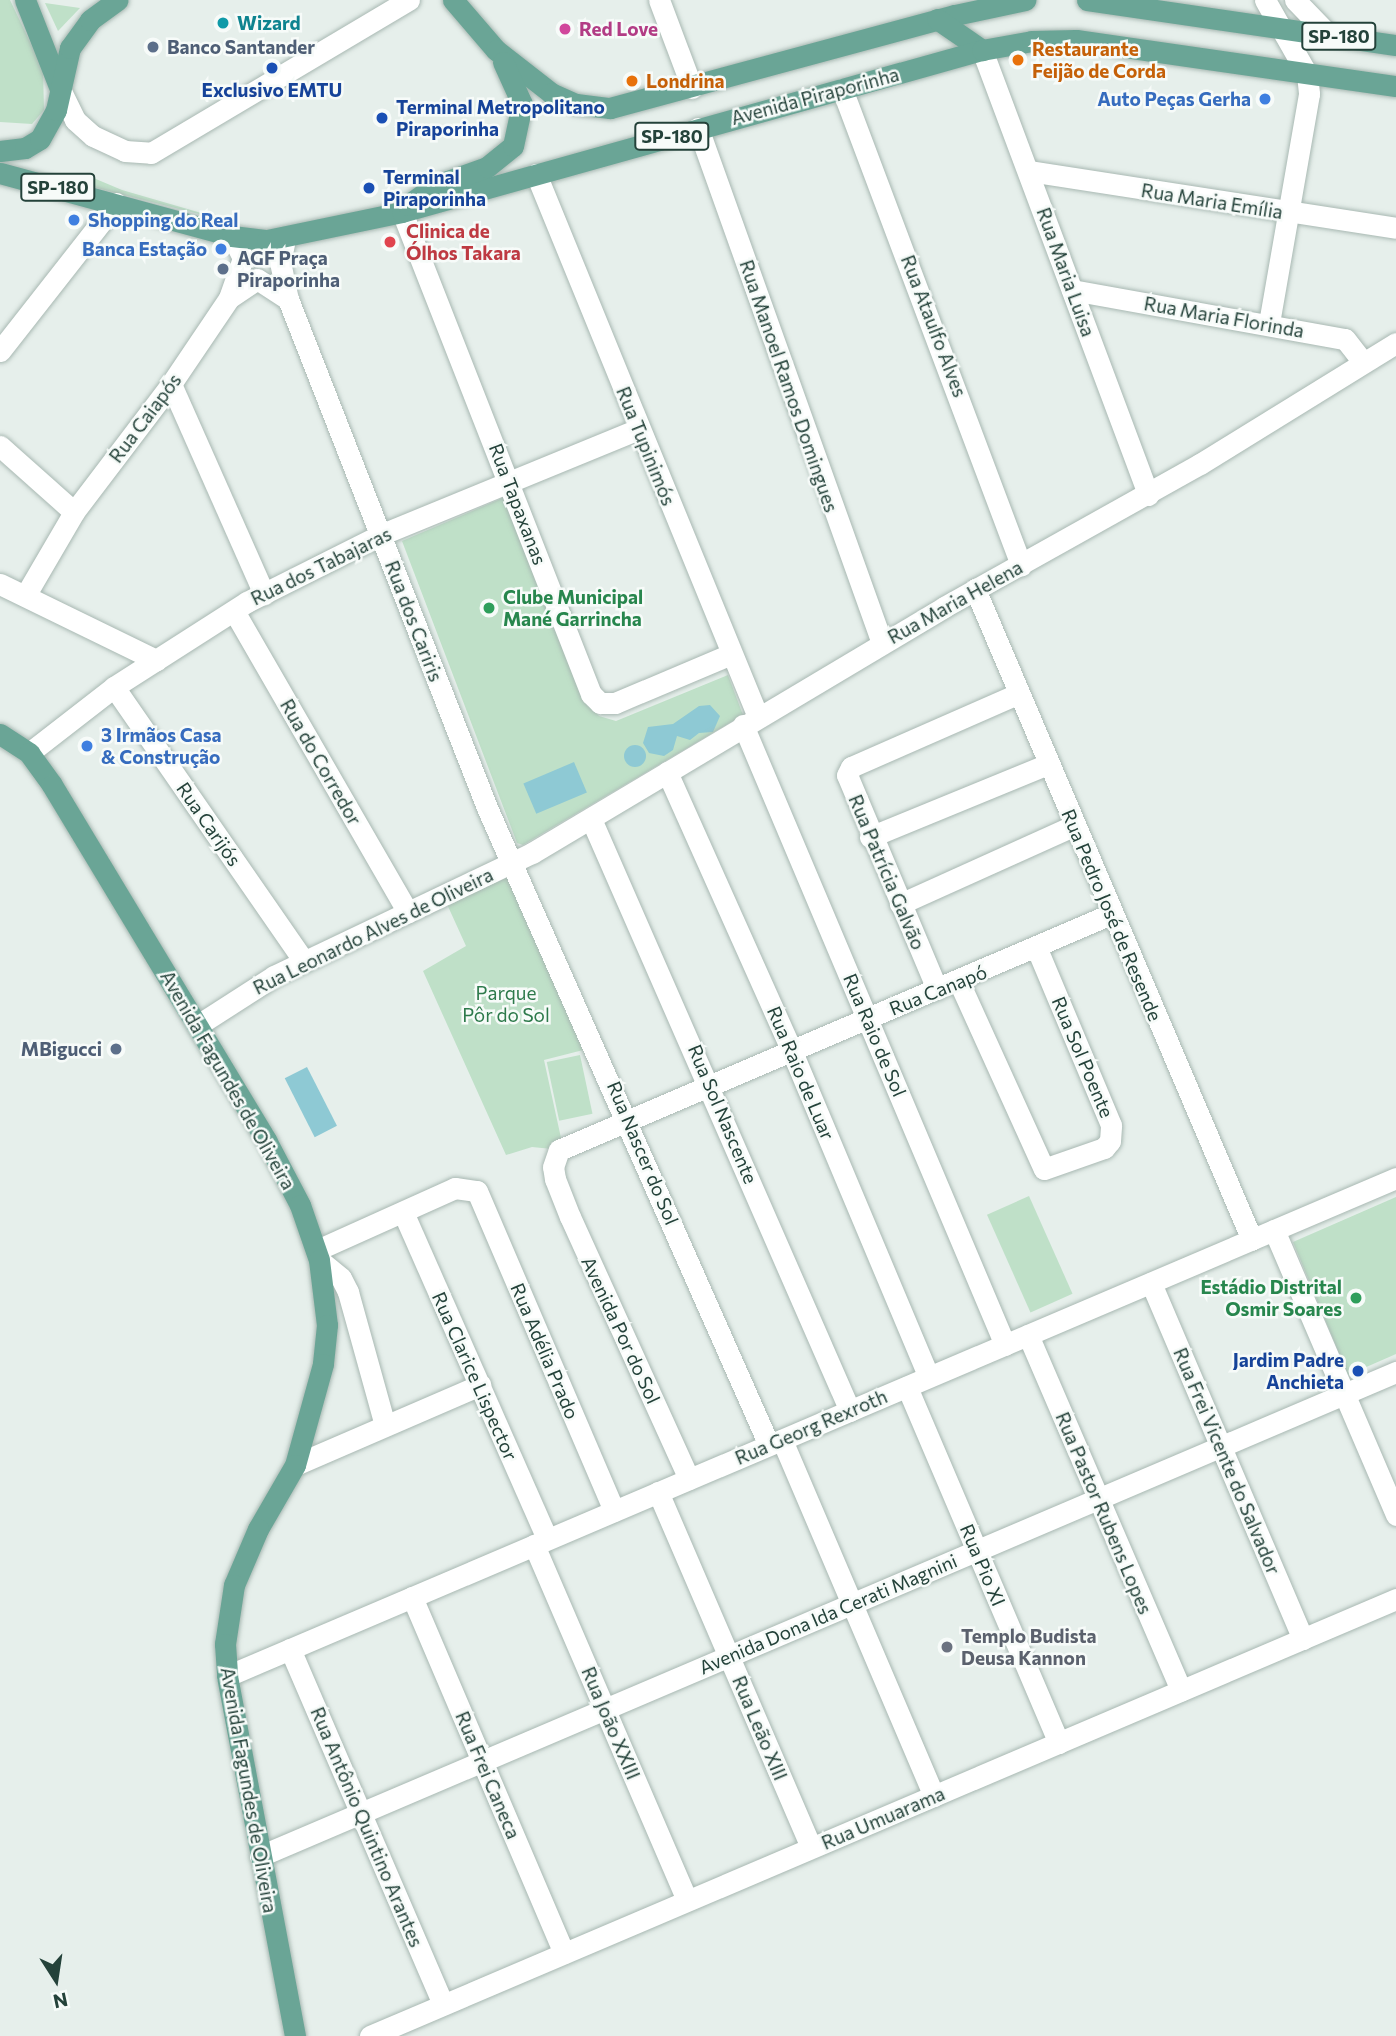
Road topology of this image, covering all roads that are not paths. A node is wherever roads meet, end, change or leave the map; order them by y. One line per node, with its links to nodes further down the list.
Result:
1 (25, 0): 20 (main road)
2 (118, 0): 20 (main road)
3 (409, 0): 20 (street)
4 (453, 0): 14 (main road, Avenida Piraporinha / SP-180)
5 (659, 0): 18 (street)
6 (1025, 0): 10 (main road, Avenida Piraporinha / SP-180)
7 (1087, 0): 11 (main road, SP-180)
8 (1265, 0): 11 (street)
9 (1295, 0): 12 (street)
10 (937, 19): 15 (main road); 18 (main road, Avenida Piraporinha / SP-180)
11 (1281, 27): 12 (main road, SP-180); 16 (street)
12 (1328, 34): 13 (main road, SP-180)
13 (1396, 45)
14 (496, 50): 18 (main road, Avenida Piraporinha / SP-180); 27 (main road)
15 (982, 50): 16 (main road, Avenida Piraporinha / SP-180); 19 (main road, Avenida Piraporinha / SP-180); 23 (street, Rua Maria Luisa)
16 (1307, 74): 17 (main road, Avenida Piraporinha / SP-180); 28 (street)
17 (1396, 86)
18 (692, 88)
19 (842, 89): 21 (main road, Avenida Piraporinha / SP-180); 47 (street, Rua Ataulfo Alves)
20 (61, 91): 22 (main road)
21 (698, 128): 25 (main road, Avenida Piraporinha / SP-180); 53 (street, Rua Manoel Ramos Domingues)
22 (0, 151)
23 (1029, 171): 28 (street, Rua Maria Emília); 32 (street, Rua Maria Luisa)
24 (0, 173): 26 (main road, Avenida Piraporinha / SP-180)
25 (536, 174): 27 (main road, Avenida Piraporinha / SP-180); 41 (street, Rua Tupinimós)
26 (116, 203): 30 (main road, Avenida Piraporinha / SP-180); 36 (street)
27 (402, 212): 31 (main road, Avenida Piraporinha / SP-180); 43 (street, Rua Tapaxanas)
28 (1291, 214): 29 (street, Rua Maria Emília); 35 (street)
29 (1396, 228)
30 (233, 236): 31 (main road, Avenida Piraporinha / SP-180); 33 (street, Rua Caiapós)
31 (285, 239): 34 (street, Rua dos Cariris)
32 (1072, 290): 35 (street, Rua Maria Florinda); 44 (street, Rua Maria Luisa)
33 (229, 298): 34 (street); 40 (street, Rua Caiapós)
34 (288, 299): 46 (street, Rua dos Cariris)
35 (1269, 323): 39 (street, Rua Maria Florinda)
36 (8, 328): 38 (street)
37 (1396, 343): 39 (street, Rua Maria Helena)
38 (0, 352)
39 (1363, 362): 44 (street, Rua Maria Helena)
40 (171, 384): 45 (street, Rua Caiapós); 50 (street)
41 (639, 429): 43 (street, Rua dos Tabajaras); 54 (street, Rua Tupinimós)
42 (0, 446): 45 (street)
43 (510, 482): 46 (street, Rua dos Tabajaras); 54 (street, Rua Tapaxanas)
44 (1148, 495): 47 (street, Rua Maria Helena)
45 (74, 512): 51 (street, Rua Caiapós)
46 (380, 535): 50 (street, Rua dos Tabajaras); 66 (street, Rua dos Cariris)
47 (1021, 565): 49 (street, Rua Maria Helena)
48 (0, 584): 51 (street)
49 (975, 589): 53 (street, Rua Maria Helena); 57 (street, Rua Pedro José de Resende)
50 (264, 594): 52 (street, Rua dos Tabajaras)
51 (25, 596): 55 (street)
52 (234, 611): 55 (street, Rua dos Tabajaras); 68 (street, Rua do Corredor)
53 (882, 643): 58 (street, Rua Maria Helena)
54 (731, 654): 58 (street, Rua Tupinimós)
55 (156, 660): 56 (street, Rua dos Tabajaras)
56 (114, 687): 60 (street, Rua dos Tabajaras); 71 (street, Rua Carijós)
57 (1017, 694): 61 (street, Rua Pedro José de Resende); 65 (street, Rua Patrícia Galvão)
58 (750, 721): 62 (street, Rua Maria Helena); 74 (street, Rua Raio de Sol)
59 (0, 734): 60 (main road, Avenida Fagundes de Oliveira)
60 (29, 753): 75 (main road, Avenida Fagundes de Oliveira)
61 (1048, 764): 64 (street, Rua Pedro José de Resende); 65 (street)
62 (667, 772): 63 (street, Rua Maria Helena); 76 (street, Rua Raio de Luar)
63 (591, 819): 66 (street, Rua Maria Helena); 77 (street, Rua Sol Nascente)
64 (1073, 826): 67 (street); 69 (street, Rua Pedro José de Resende)
65 (870, 837): 67 (street, Rua Patrícia Galvão)
66 (514, 863): 68 (street, Rua Leonardo Alves de Oliveira); 78 (street, Rua Nascer do Sol)
67 (901, 904): 73 (street, Rua Patrícia Galvão)
68 (408, 912): 71 (street, Rua Leonardo Alves de Oliveira)
69 (1111, 914): 70 (street, Rua Canapó); 83 (street, Rua Pedro José de Resende)
70 (1037, 949): 72 (street, Rua Canapó); 72 (street, Rua Sol Poente)
71 (304, 961): 75 (street, Rua Leonardo Alves de Oliveira)
72 (959, 982): 73 (street, Rua Canapó)
73 (937, 989): 74 (street, Rua Canapó)
74 (868, 1019): 76 (street, Rua Canapó); 87 (street, Rua Raio de Sol)
75 (198, 1026): 84 (main road, Avenida Fagundes de Oliveira)
76 (793, 1054): 77 (street, Rua Canapó); 89 (street, Rua Raio de Luar)
77 (711, 1086): 78 (street, Rua Canapó); 93 (street, Rua Sol Nascente)
78 (629, 1120): 80 (street, Rua Canapó); 95 (street, Rua Nascer do Sol)
79 (1396, 1178): 82 (street, Rua Georg Rexroth)
80 (555, 1179): 98 (street, Avenida Por do Sol)
81 (403, 1212): 84 (street); 90 (street, Rua Clarice Lispector); 101 (street, Rua Adélia Prado)
82 (1274, 1230): 83 (street, Rua Georg Rexroth); 92 (street)
83 (1252, 1240): 85 (street, Rua Georg Rexroth)
84 (318, 1255): 94 (street); 97 (main road, Avenida Fagundes de Oliveira)
85 (1151, 1283): 86 (street, Rua Georg Rexroth); 96 (street, Rua Frei Vicente do Salvador)
86 (1028, 1335): 87 (street, Rua Georg Rexroth); 100 (street, Rua Pastor Rubens Lopes)
87 (1005, 1345): 89 (street, Rua Georg Rexroth)
88 (1396, 1372): 92 (street, Avenida Dona Ida Cerati Magnini)
89 (929, 1377): 91 (street, Rua Georg Rexroth)
90 (480, 1385): 94 (street); 103 (street, Rua Clarice Lispector)
91 (907, 1387): 93 (street, Rua Georg Rexroth); 104 (street, Rua Pio XI)
92 (1345, 1395): 96 (street, Avenida Dona Ida Cerati Magnini); 102 (street)
93 (850, 1411): 95 (street, Rua Georg Rexroth)
94 (385, 1425): 97 (street)
95 (776, 1442): 98 (street, Rua Georg Rexroth); 107 (street, Rua Nascer do Sol)
96 (1221, 1447): 100 (street, Avenida Dona Ida Cerati Magnini); 108 (street, Rua Frei Vicente do Salvador)
97 (295, 1465): 111 (main road, Avenida Fagundes de Oliveira)
98 (689, 1479): 99 (street, Rua Georg Rexroth)
99 (659, 1492): 101 (street, Rua Georg Rexroth); 110 (street, Rua Leão XIII)
100 (1098, 1499): 104 (street, Avenida Dona Ida Cerati Magnini); 112 (street, Rua Pastor Rubens Lopes)
101 (614, 1511): 103 (street, Rua Georg Rexroth)
102 (1396, 1515)
103 (541, 1542): 105 (street, Rua Georg Rexroth); 113 (street, Rua João XXIII)
104 (977, 1551): 107 (street, Avenida Dona Ida Cerati Magnini); 114 (street, Rua Pio XI)
105 (412, 1597): 109 (street, Rua Georg Rexroth); 115 (street, Rua Frei Caneca)
106 (1396, 1599): 108 (street, Rua Umuarama)
107 (852, 1604): 110 (street, Avenida Dona Ida Cerati Magnini); 116 (street, Rua Nascer do Sol)
108 (1303, 1639): 112 (street, Rua Umuarama)
109 (290, 1649): 111 (street, Rua Georg Rexroth); 117 (street, Rua Antônio Quintino Arantes)
110 (729, 1657): 113 (street, Avenida Dona Ida Cerati Magnini); 118 (street, Rua Leão XIII)
111 (227, 1676): 119 (main road, Avenida Fagundes de Oliveira)
112 (1181, 1691): 114 (street, Rua Umuarama)
113 (605, 1709): 115 (street, Avenida Dona Ida Cerati Magnini); 120 (street, Rua João XXIII)
114 (1059, 1743): 116 (street, Rua Umuarama)
115 (482, 1762): 117 (street, Avenida Dona Ida Cerati Magnini); 121 (street, Rua Frei Caneca)
116 (934, 1796): 118 (street, Rua Umuarama)
117 (361, 1813): 119 (street, Avenida Dona Ida Cerati Magnini); 122 (street, Rua Antônio Quintino Arantes)
118 (811, 1848): 120 (street, Rua Umuarama)
119 (260, 1856): 123 (main road, Avenida Fagundes de Oliveira)
120 (687, 1901): 121 (street, Rua Umuarama)
121 (564, 1953): 122 (street, Rua Umuarama)
122 (443, 2005): 124 (street, Rua Umuarama)
123 (295, 2036)
124 (370, 2036)

